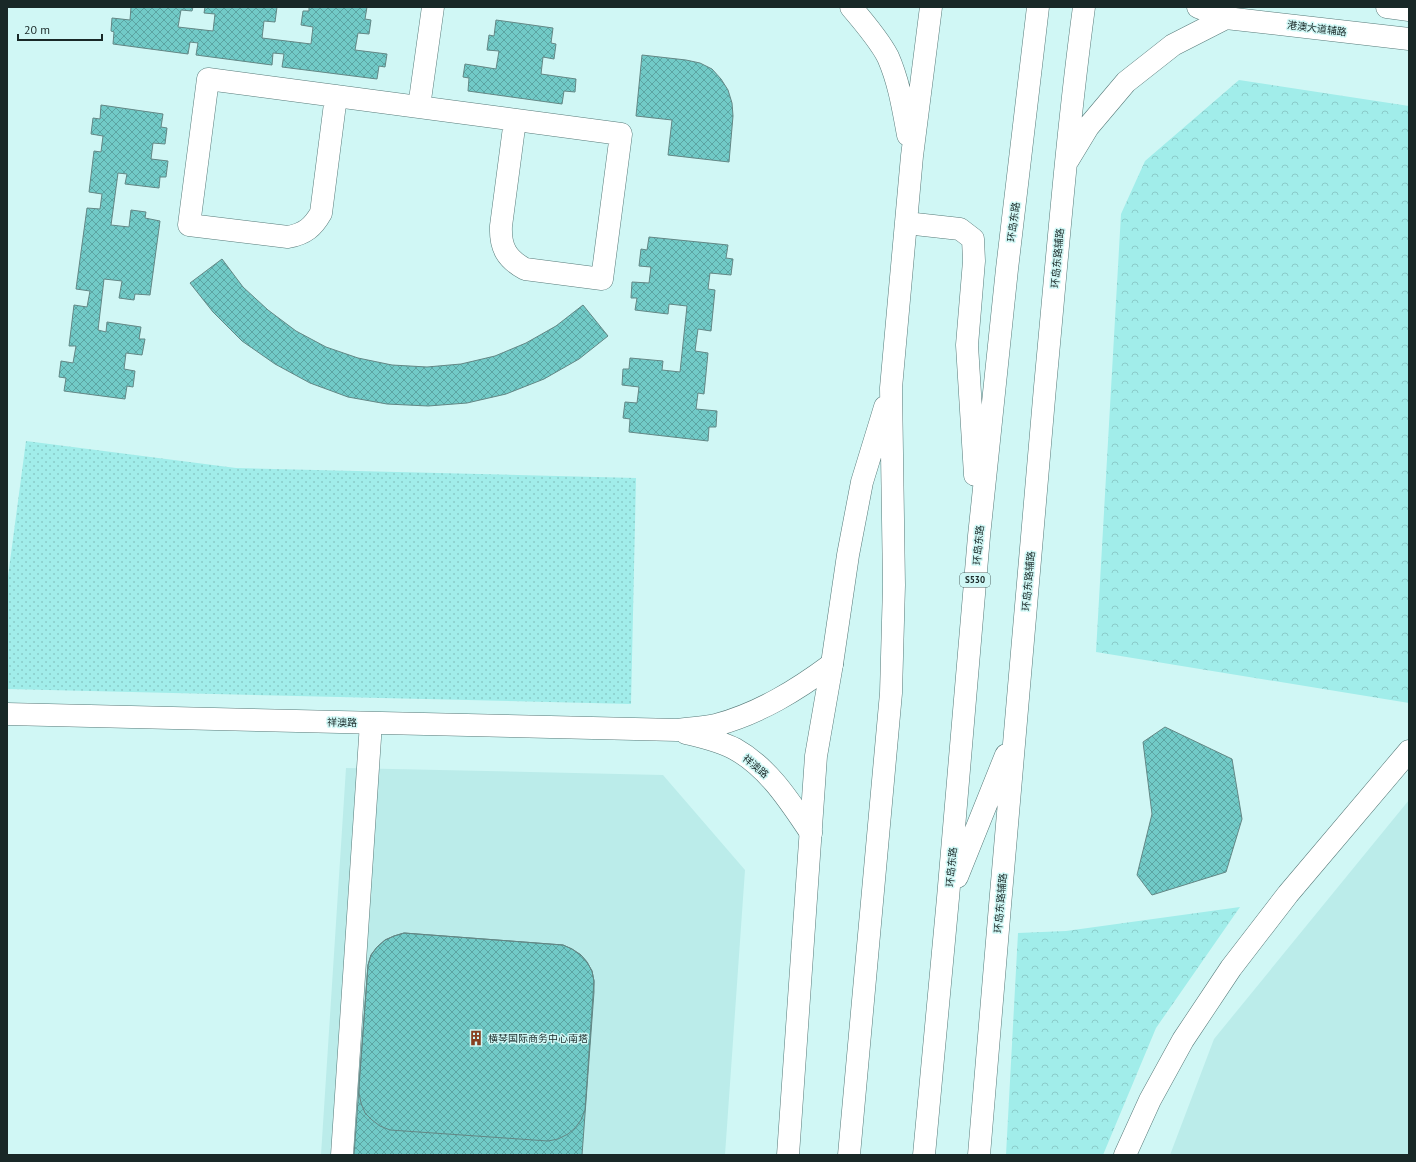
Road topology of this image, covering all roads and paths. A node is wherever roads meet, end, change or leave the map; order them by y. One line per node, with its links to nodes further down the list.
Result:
1 (433, 7): 12 (main road)
2 (851, 7): 14 (main road)
3 (931, 7): 14 (main road)
4 (1038, 7): 18 (main road, 环岛东路 / S530)
5 (1084, 7): 15 (main road, 环岛东路辅路)
6 (1198, 7): 9 (main road, 港澳大道辅路)
7 (1387, 7): 8 (main road)
8 (1409, 10)
9 (1226, 18): 10 (main road, 港澳大道辅路); 15 (main road)
10 (1409, 39)
11 (336, 96): 11 (main road); 12 (main road)
12 (419, 107): 13 (main road)
13 (515, 120): 13 (main road)
14 (912, 156): 16 (main road)
15 (1065, 167): 23 (main road, 环岛东路辅路)
16 (906, 223): 17 (main road); 18 (main road)
17 (891, 388): 19 (main road); 29 (main road)
18 (979, 536): 26 (main road, 环岛东路 / S530)
19 (832, 664): 22 (main road, 祥澳路); 25 (main road)
20 (7, 714): 21 (main road, 祥澳路)
21 (371, 723): 22 (main road, 祥澳路); 27 (main road)
22 (677, 730): 25 (main road, 祥澳路)
23 (1015, 734): 26 (main road); 31 (main road, 环岛东路辅路)
24 (1409, 751): 32 (main road)
25 (811, 834): 28 (main road)
26 (948, 898): 30 (main road, 环岛东路 / S530)
27 (342, 1155)
28 (788, 1155)
29 (849, 1155)
30 (924, 1155)
31 (980, 1155)
32 (1125, 1155)

